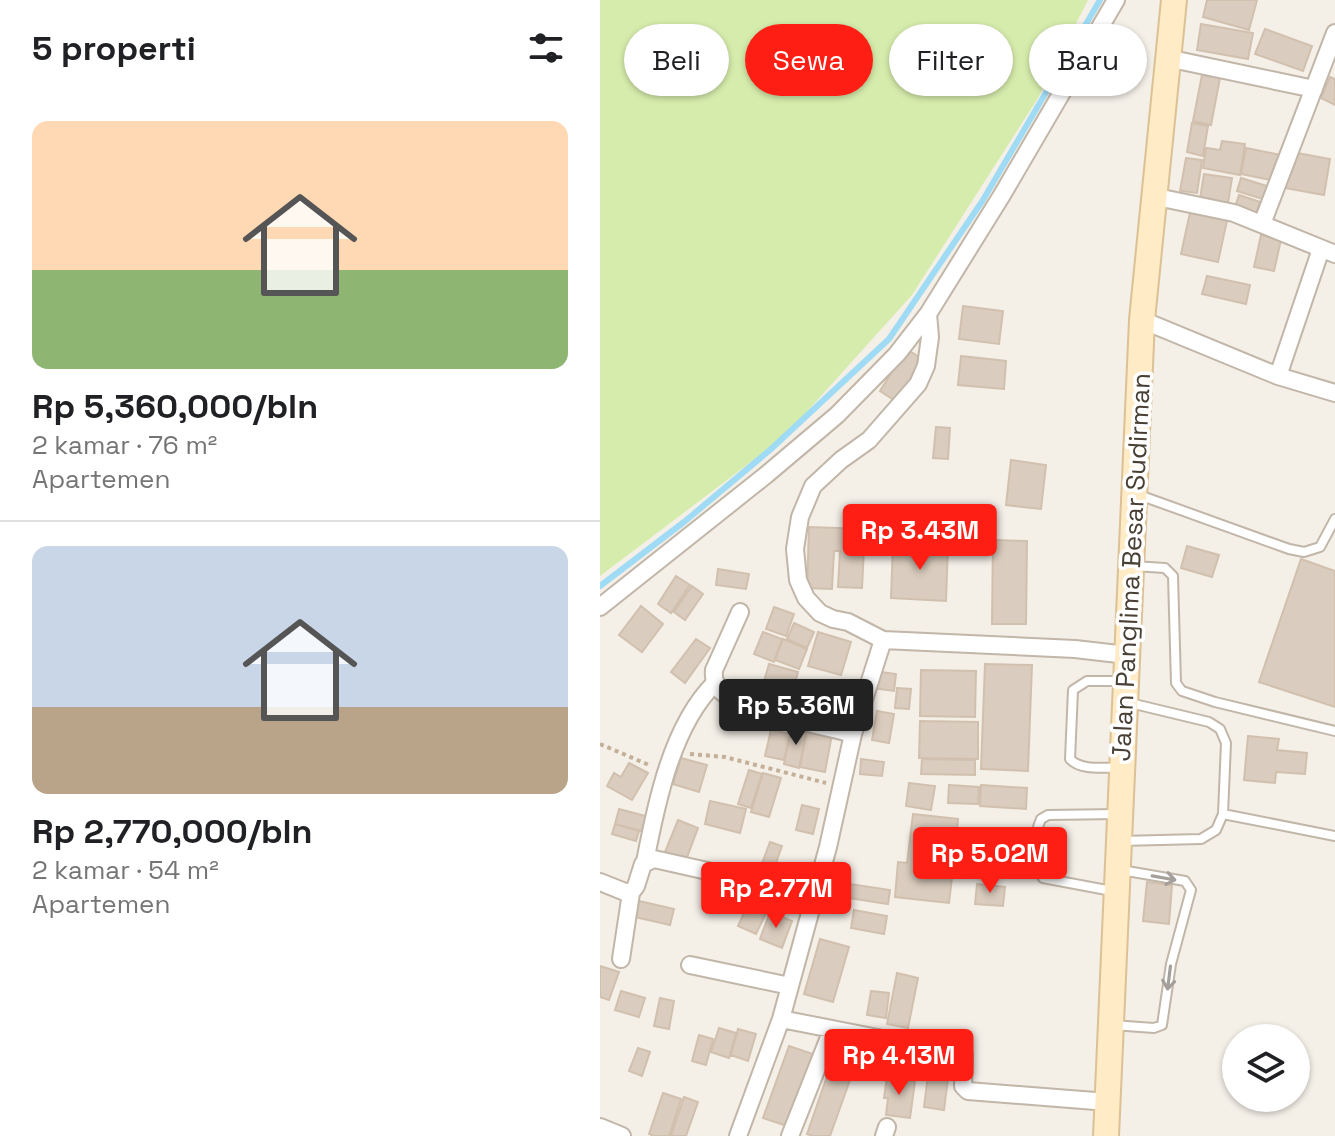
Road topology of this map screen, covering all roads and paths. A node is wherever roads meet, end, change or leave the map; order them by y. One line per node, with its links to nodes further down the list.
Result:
1 (1116, 0): 9 (street)
2 (1174, 0): 4 (main road, Jalan Panglima Besar Sudirman)
3 (1335, 33): 5 (street)
4 (1167, 58): 5 (street); 6 (main road, Jalan Panglima Besar Sudirman)
5 (1314, 89): 7 (street)
6 (1152, 196): 7 (street); 10 (main road, Jalan Panglima Besar Sudirman)
7 (1262, 224): 8 (street)
8 (1328, 252): 11 (street)
9 (928, 314): 16 (street); 18 (street)
10 (1142, 320): 11 (street); 13 (main road, Jalan Panglima Besar Sudirman)
11 (1278, 376): 12 (street)
12 (1335, 393)
13 (1134, 493): 14 (lane); 15 (main road, Jalan Panglima Besar Sudirman)
14 (1335, 519)
15 (1130, 566): 19 (main road, Jalan Panglima Besar Sudirman); 22 (lane)
16 (600, 607)
17 (740, 612): 20 (street)
18 (883, 640): 19 (street); 23 (street)
19 (1127, 655): 21 (main road, Jalan Panglima Besar Sudirman)
20 (715, 683): 23 (street); 25 (street)
21 (1126, 692): 26 (main road, Jalan Panglima Besar Sudirman); 26 (lane); 29 (lane)
22 (1335, 731)
23 (853, 734): 27 (street)
24 (600, 744): 25 (path)
25 (673, 754): 27 (path); 32 (street)
26 (1122, 768): 28 (main road, Jalan Panglima Besar Sudirman)
27 (841, 787): 36 (street)
28 (1120, 814): 31 (main road, Jalan Panglima Besar Sudirman); 33 (lane)
29 (1223, 814): 30 (lane); 31 (lane)
30 (1335, 836)
31 (1119, 841): 33 (main road, Jalan Panglima Besar Sudirman)
32 (645, 862): 35 (street); 36 (street)
33 (1117, 881): 41 (main road, Jalan Panglima Besar Sudirman); 41 (lane, one-way to 41)
34 (600, 882): 35 (street)
35 (631, 893): 37 (street)
36 (811, 907): 39 (street)
37 (621, 959)
38 (690, 965): 39 (street)
39 (790, 986): 40 (street)
40 (781, 1019): 42 (street); 46 (street)
41 (1111, 1025): 43 (main road, Jalan Panglima Besar Sudirman)
42 (832, 1030): 43 (street); 47 (street)
43 (1108, 1102): 48 (main road, Jalan Panglima Besar Sudirman)
44 (600, 1128): 45 (street)
45 (622, 1136)
46 (738, 1136)
47 (790, 1136)
48 (1106, 1136)

